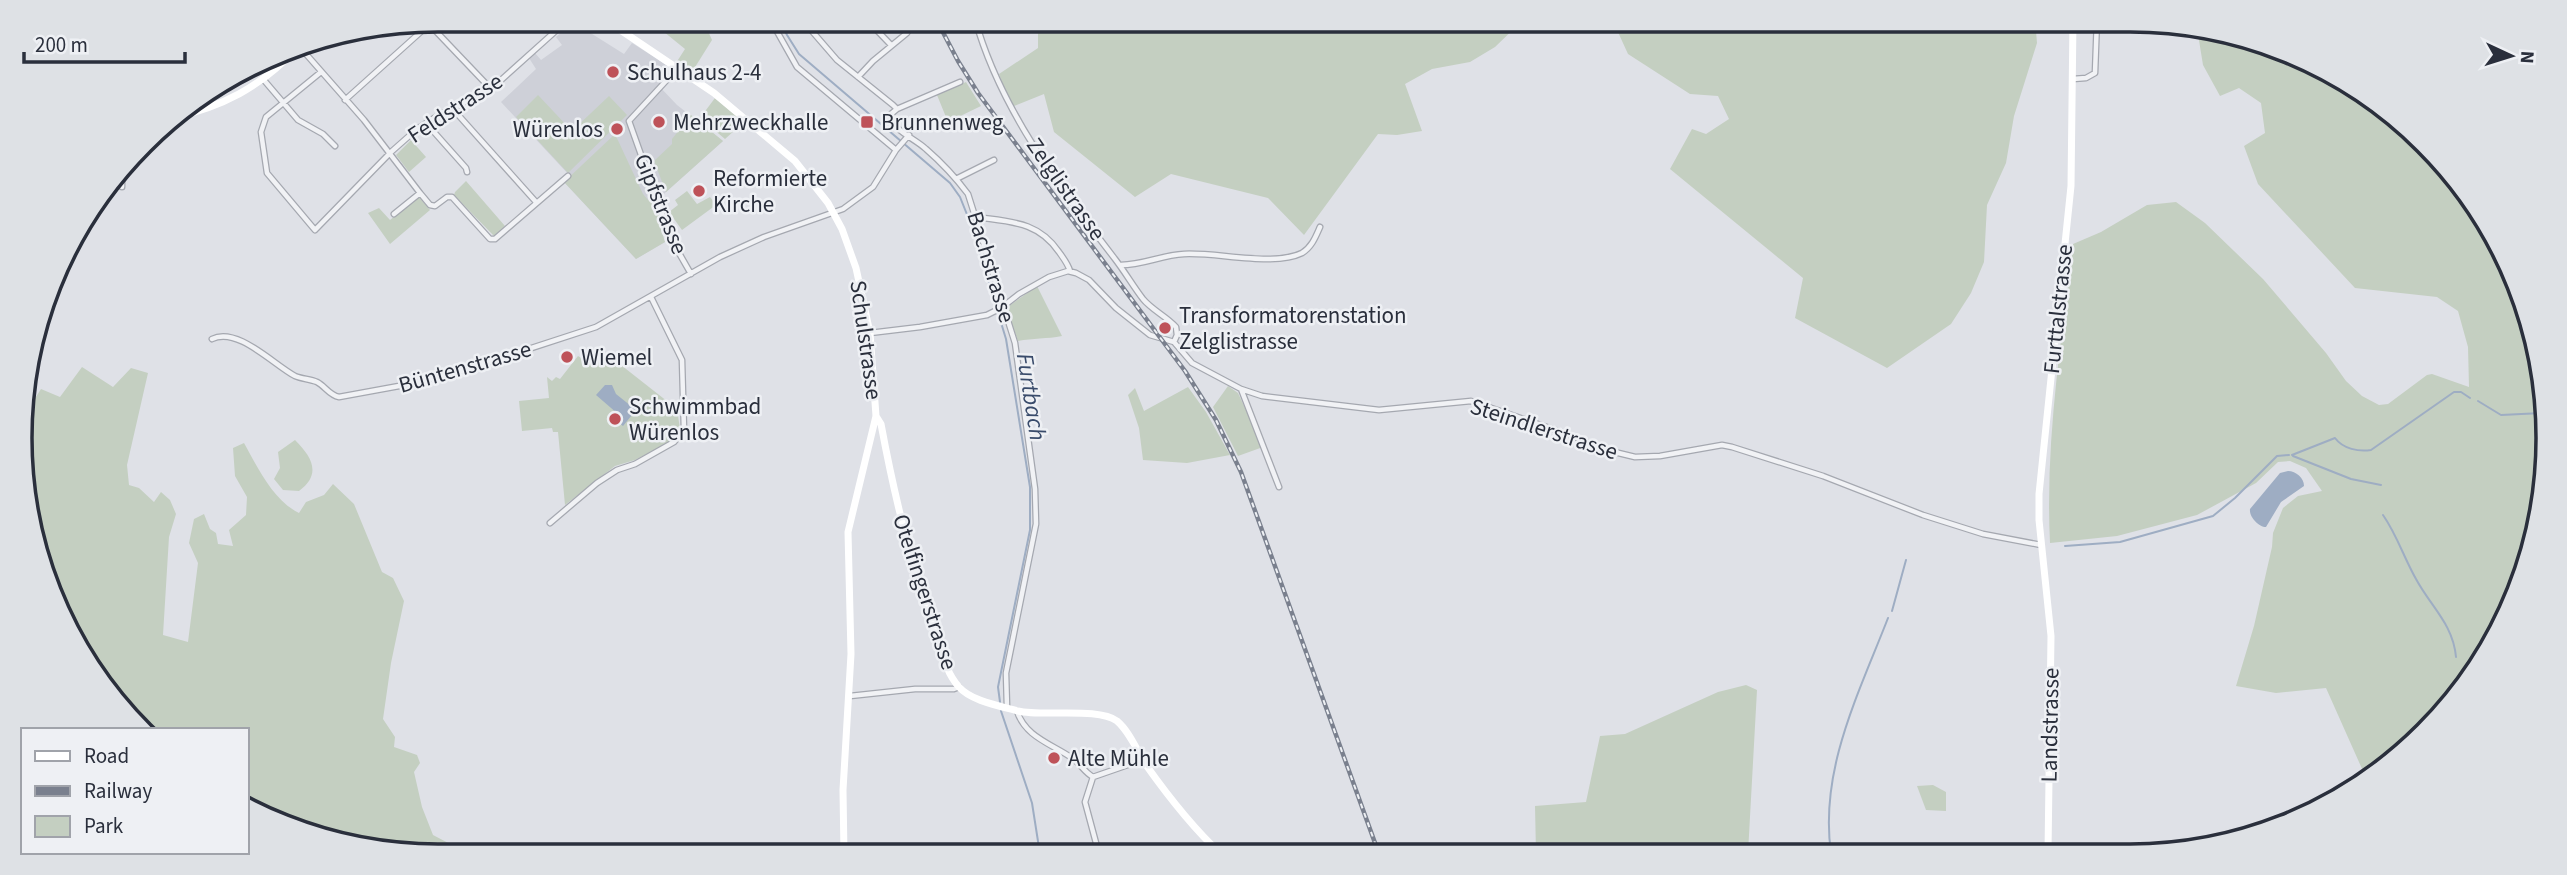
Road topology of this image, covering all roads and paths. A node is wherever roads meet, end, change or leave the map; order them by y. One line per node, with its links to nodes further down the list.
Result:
1 (421, 32): 22 (street)
2 (441, 32): 21 (street)
3 (555, 32): 21 (street, Feldstrasse)
4 (623, 32): 15 (street, Schulstrasse)
5 (777, 32): 30 (street)
6 (812, 32): 17 (street)
7 (878, 32): 12 (street)
8 (907, 32): 12 (street)
9 (979, 32): 44 (street, Zelglistrasse)
10 (2073, 32): 19 (street, Furttalstrasse)
11 (2097, 32): 19 (street)
12 (891, 45): 17 (street)
13 (306, 54): 16 (street)
14 (281, 62): 18 (street)
15 (677, 68): 40 (street, Schulstrasse); 47 (street, Gipfstrasse)
16 (321, 72): 22 (street); 23 (street)
17 (858, 77): 25 (street)
18 (263, 79): 23 (street); 26 (street)
19 (2073, 79): 58 (street, Furttalstrasse)
20 (960, 82): 25 (street)
21 (491, 89): 24 (street, Feldstrasse)
22 (345, 100): 31 (street)
23 (283, 103): 29 (street); 31 (street, Feldstrasse)
24 (452, 108): 27 (street, Feldstrasse); 39 (street)
25 (897, 109): 28 (street, Bachstrasse)
26 (194, 113)
27 (426, 123): 31 (street, Feldstrasse); 33 (street)
28 (908, 137): 30 (street); 35 (street, Bachstrasse)
29 (335, 146)
30 (898, 148): 40 (street)
31 (391, 152): 38 (street)
32 (993, 160): 35 (street)
33 (467, 173)
34 (568, 176): 39 (street)
35 (956, 179): 42 (street, Bachstrasse)
36 (122, 182): 37 (street)
37 (122, 187)
38 (420, 193): 39 (street); 41 (street)
39 (536, 202)
40 (834, 213): 47 (street, Büntenstrasse); 51 (street, Schulstrasse)
41 (394, 214)
42 (976, 217): 46 (street); 50 (street, Bachstrasse)
43 (1320, 227): 45 (street)
44 (1120, 265): 45 (street); 48 (street, Zelglistrasse)
45 (1134, 265): 48 (street)
46 (1070, 271): 50 (street); 53 (street)
47 (691, 274): 49 (street, Büntenstrasse)
48 (1128, 277): 53 (street, Zelglistrasse)
49 (651, 297): 52 (street, Büntenstrasse); 57 (street)
50 (1002, 307): 51 (street); 62 (street, Bachstrasse)
51 (870, 333): 55 (street, Schulstrasse)
52 (212, 339)
53 (1174, 342): 54 (street, Steindlerstrasse)
54 (1241, 389): 56 (street); 58 (street, Steindlerstrasse)
55 (876, 416): 60 (street, Otelfingerstrasse); 61 (street, Schulstrasse)
56 (1279, 487)
57 (550, 523)
58 (2042, 545): 59 (street, Furttalstrasse)
59 (2048, 598): 69 (street, Landstrasse)
60 (959, 687): 61 (street); 62 (street, Otelfingerstrasse)
61 (850, 696): 66 (street, Schulstrasse)
62 (1002, 706): 63 (street, Otelfingerstrasse)
63 (1017, 710): 64 (street, Otelfingerstrasse); 65 (street)
64 (1143, 760): 65 (street); 68 (street, Otelfingerstrasse)
65 (1093, 778): 67 (street)
66 (844, 844)
67 (1096, 844)
68 (1211, 844)
69 (2048, 844)

